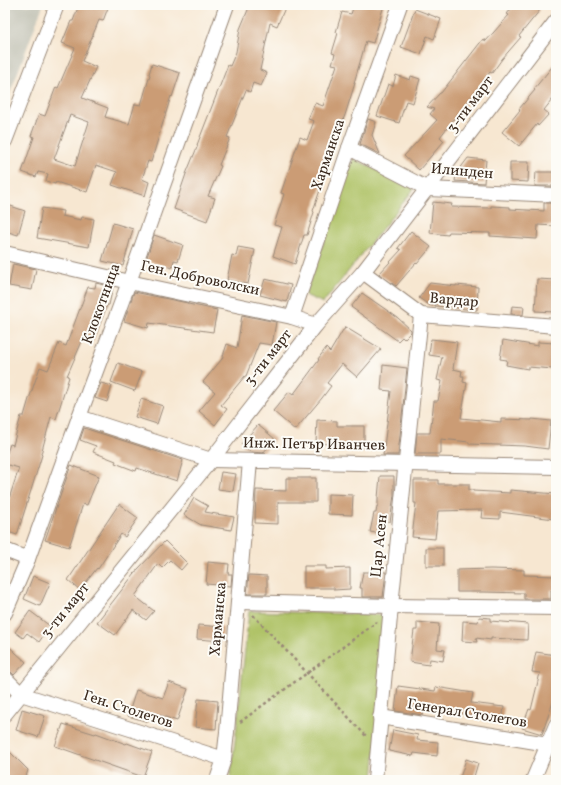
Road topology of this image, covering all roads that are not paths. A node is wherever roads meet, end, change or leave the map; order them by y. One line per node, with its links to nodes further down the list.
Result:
1 (57, 5): 5 (street)
2 (227, 5): 11 (street, Клокотница)
3 (400, 5): 6 (street, Харманска)
4 (556, 22): 7 (street, 3-ти март)
5 (5, 141)
6 (349, 148): 7 (street, Илинден); 13 (street, Харманска)
7 (428, 188): 8 (street, Илинден); 10 (street, 3-ти март)
8 (556, 195)
9 (5, 253): 11 (street, Ген. Доброволски)
10 (363, 272): 12 (street, Вардар); 14 (street, 3-ти март)
11 (129, 282): 13 (street, Ген. Доброволски); 16 (street, Клокотница)
12 (421, 315): 15 (street, Вардар); 19 (street, Цар Асен)
13 (292, 317): 14 (street, Ген. Доброволски)
14 (316, 325): 17 (street, 3-ти март)
15 (556, 326)
16 (79, 417): 17 (street, Инж. Петър Иванчев); 22 (street, Клокотница)
17 (211, 460): 18 (street, Инж. Петър Иванчев); 28 (street, 3-ти март)
18 (250, 461): 19 (street, Инж. Петър Иванчев); 23 (street, Харманска)
19 (406, 464): 20 (street, Инж. Петър Иванчев); 24 (street, Цар Асен)
20 (556, 467)
21 (5, 550): 22 (street)
22 (28, 559): 26 (street, Клокотница)
23 (244, 606): 24 (street); 33 (street, Харманска)
24 (391, 606): 25 (street); 30 (street, Цар Асен)
25 (556, 608)
26 (5, 613)
27 (5, 678): 28 (street)
28 (21, 694): 29 (street, 3-ти март); 33 (street, Ген. Столетов)
29 (5, 714)
30 (380, 717): 32 (street, Генерал Столетов); 35 (street, Цар Асен)
31 (556, 725): 32 (street)
32 (548, 744): 36 (street)
33 (224, 759): 34 (street, Харманска)
34 (217, 780)
35 (374, 780)
36 (533, 780)

